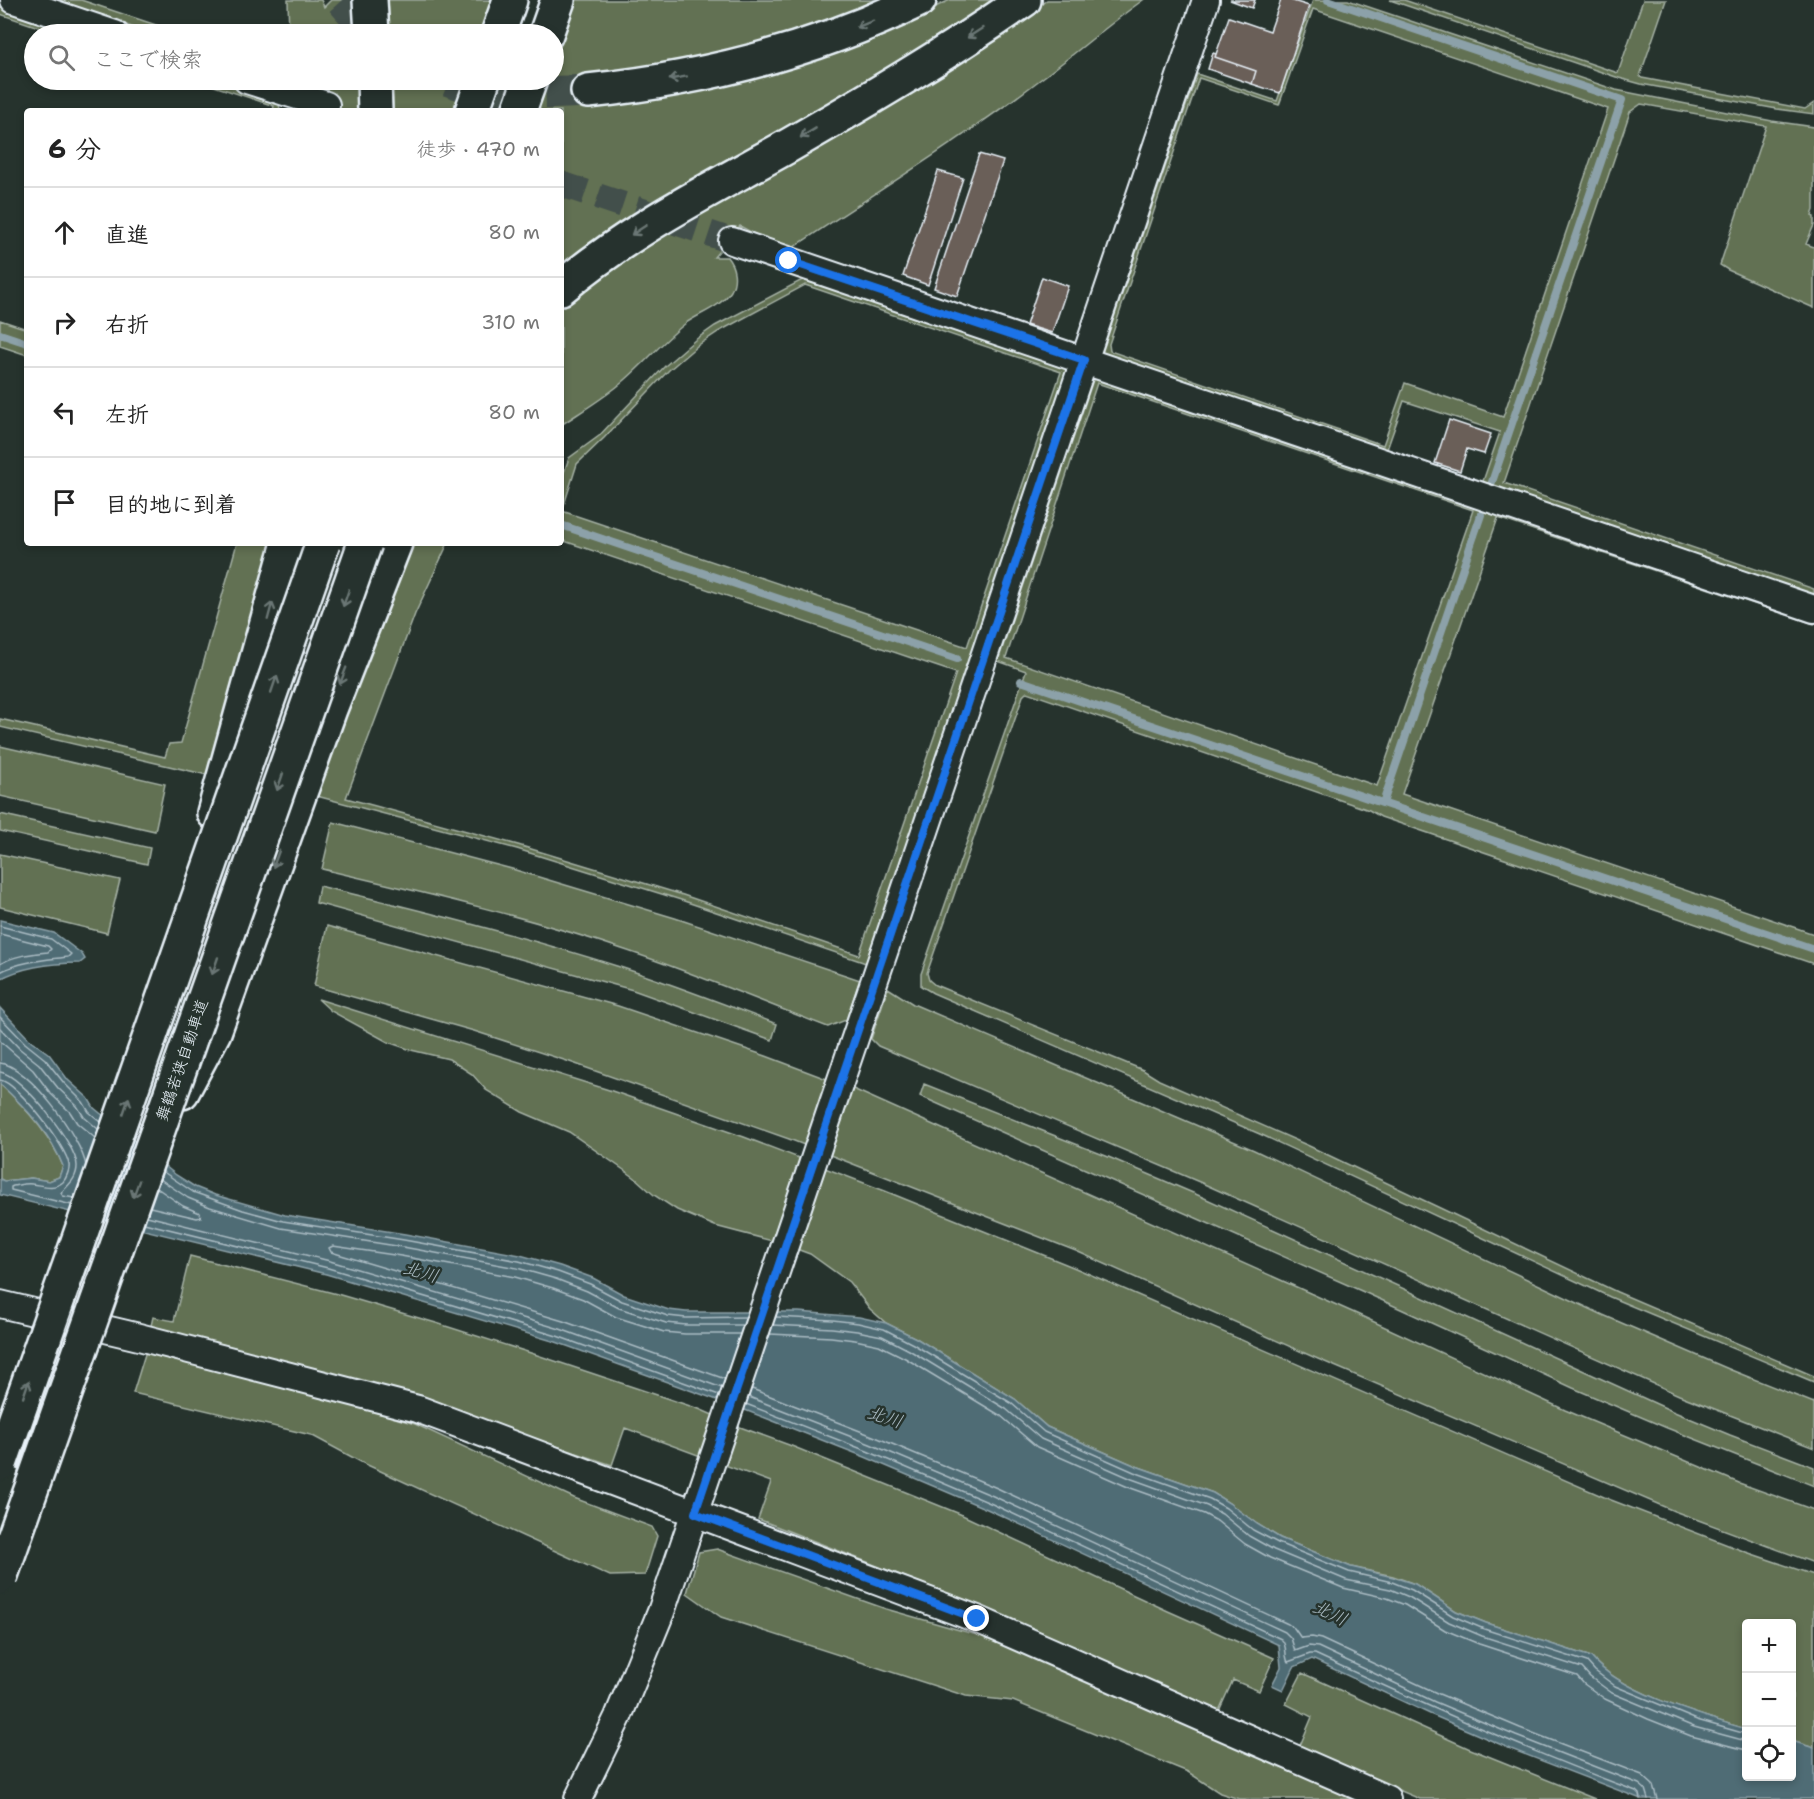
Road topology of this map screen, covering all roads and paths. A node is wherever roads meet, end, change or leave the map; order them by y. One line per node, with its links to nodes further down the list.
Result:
1 (14, 0): 8 (street)
2 (370, 0): 9 (highway)
3 (510, 0): 10 (highway)
4 (558, 0): 11 (highway)
5 (919, 0): 16 (highway, one-way to 16)
6 (1024, 0): 22 (highway, one-way to 22)
7 (1206, 0): 23 (street)
8 (85, 24)
9 (371, 24)
10 (502, 24)
11 (550, 24)
12 (279, 90): 17 (street)
13 (374, 90): 18 (highway)
14 (479, 90): 19 (highway)
15 (526, 90): 20 (highway)
16 (588, 91)
17 (326, 105)
18 (375, 108)
19 (473, 108)
20 (520, 108)
21 (732, 241): 23 (street)
22 (564, 286)
23 (1084, 360): 28 (street); 33 (street)
24 (288, 546): 29 (highway, one-way to 24, bridge)
25 (322, 546): 29 (highway, one-way to 25, bridge)
26 (364, 546): 30 (highway, 舞鶴若狭自動車道, one-way to 30, bridge)
27 (394, 546): 30 (highway, one-way to 30, bridge)
28 (1814, 609)
29 (159, 1011): 32 (highway, one-way to 29, bridge)
30 (151, 1148): 34 (highway, 舞鶴若狭自動車道, one-way to 34, bridge)
31 (0, 1304): 33 (street)
32 (0, 1464)
33 (695, 1513): 35 (street); 36 (street)
34 (0, 1578)
35 (578, 1799)
36 (1387, 1799)

